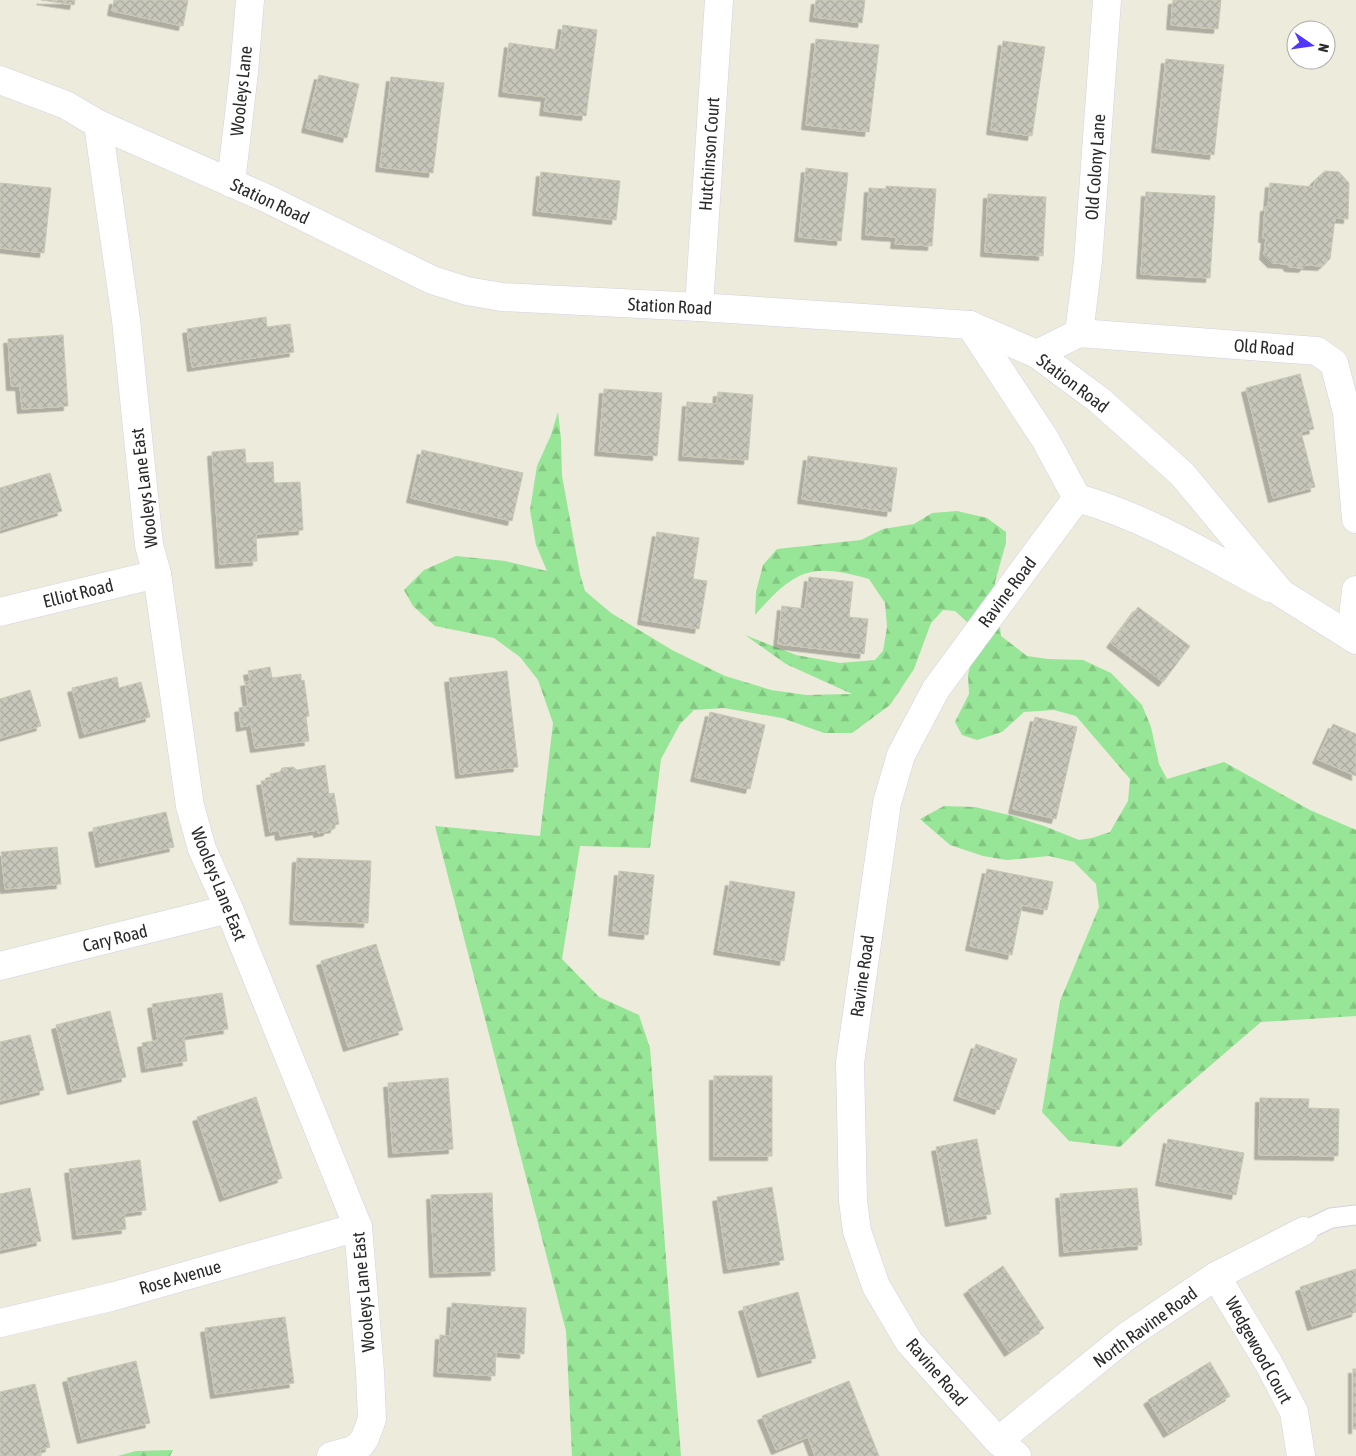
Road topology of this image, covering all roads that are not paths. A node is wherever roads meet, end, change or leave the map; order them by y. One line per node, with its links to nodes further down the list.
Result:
1 (250, 0): 6 (street, Wooleys Lane)
2 (719, 0): 7 (street, Hutchinson Court)
3 (1107, 0): 9 (street, Old Colony Lane)
4 (0, 80): 5 (street, Station Road)
5 (98, 124): 6 (street, Station Road); 13 (street, Wooleys Lane East)
6 (231, 183): 7 (street, Station Road)
7 (700, 307): 8 (street, Station Road)
8 (970, 325): 10 (street, Station Road); 11 (street)
9 (1079, 333): 10 (street); 12 (street, Old Road)
10 (1037, 354): 15 (street, Station Road)
11 (1077, 498): 15 (street, Station Road); 25 (street, Ravine Road)
12 (1356, 519)
13 (157, 574): 16 (street, Elliot Road); 18 (street, Wooleys Lane East)
14 (1356, 590): 17 (street)
15 (1280, 593): 17 (street, Station Road)
16 (0, 612)
17 (1353, 639)
18 (229, 910): 19 (street, Cary Road); 21 (street, Wooleys Lane East)
19 (0, 966)
20 (1356, 1215): 22 (lane)
21 (358, 1227): 24 (street, Rose Avenue); 26 (street, Wooleys Lane East)
22 (1304, 1231): 23 (street, North Ravine Road)
23 (1216, 1276): 25 (street, North Ravine Road); 27 (street, Wedgewood Court)
24 (0, 1323)
25 (1008, 1449)
26 (331, 1456)
27 (1301, 1456)

